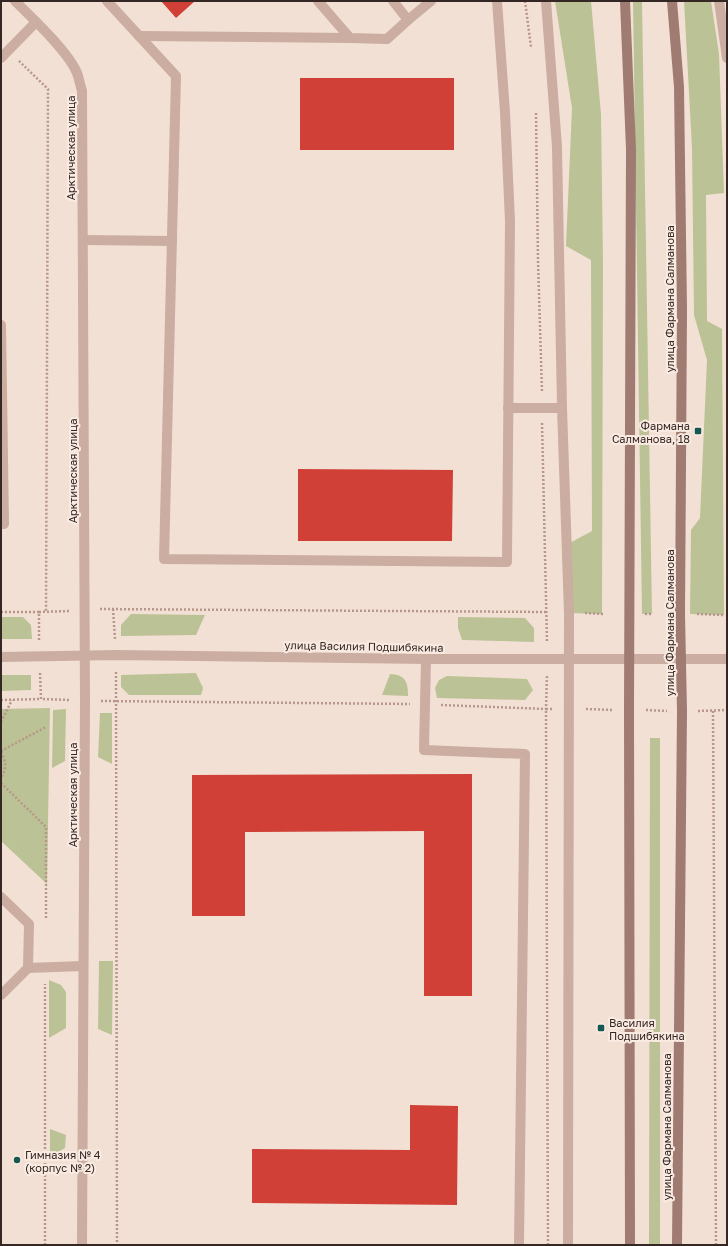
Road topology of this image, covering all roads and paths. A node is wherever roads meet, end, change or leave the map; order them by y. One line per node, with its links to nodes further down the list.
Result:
1 (15, 1): 13 (street, Арктическая улица)
2 (107, 1): 14 (street)
3 (318, 1): 15 (street)
4 (392, 1): 12 (street)
5 (431, 1): 12 (street)
6 (497, 1): 23 (street)
7 (525, 1): 16 (path)
8 (546, 1): 25 (street)
9 (625, 1): 44 (street)
10 (672, 1): 45 (street, улица Фармана Салманова)
11 (719, 1): 18 (street)
12 (408, 20): 15 (street)
13 (36, 22): 17 (street); 20 (street, Арктическая улица)
14 (139, 36): 15 (street); 21 (street)
15 (350, 38)
16 (532, 53)
17 (4, 54): 31 (path)
18 (727, 58)
19 (536, 105): 24 (path)
20 (83, 240): 21 (street); 28 (street, Арктическая улица)
21 (172, 241): 23 (street)
22 (1, 325): 26 (street)
23 (508, 408): 24 (street)
24 (542, 408): 25 (street); 32 (path)
25 (562, 408): 43 (street)
26 (1, 524)
27 (114, 609): 28 (path); 32 (path); 38 (path)
28 (84, 610): 31 (path); 37 (street, Арктическая улица)
29 (1, 612): 30 (path)
30 (39, 612): 31 (path); 40 (path)
31 (46, 612)
32 (547, 612): 41 (path)
33 (582, 613): 34 (path)
34 (602, 614)
35 (690, 614): 36 (path)
36 (724, 615)
37 (84, 655): 38 (street, улица Василия Подшибякина); 40 (street, улица Василия Подшибякина); 50 (street, Арктическая улица)
38 (116, 655): 42 (street, улица Василия Подшибякина); 51 (path)
39 (1, 657): 40 (street, улица Василия Подшибякина)
40 (40, 657): 47 (path)
41 (547, 658): 42 (street, улица Василия Подшибякина); 43 (street, улица Василия Подшибякина); 53 (path)
42 (426, 659): 52 (street)
43 (568, 659): 44 (street, улица Василия Подшибякина); 71 (street)
44 (629, 659): 45 (street, улица Василия Подшибякина); 72 (street)
45 (681, 659): 46 (street, улица Василия Подшибякина); 73 (street, улица Фармана Салманова)
46 (727, 659)
47 (41, 699): 49 (path); 50 (path)
48 (1, 700): 49 (path)
49 (12, 700): 55 (path)
50 (84, 700): 51 (path); 62 (street, Арктическая улица)
51 (116, 701): 52 (path); 68 (path)
52 (424, 704): 53 (path); 69 (street)
53 (546, 709): 70 (path)
54 (714, 710): 74 (path)
55 (1, 722)
56 (46, 726): 57 (path)
57 (1, 752): 58 (path)
58 (1, 777)
59 (1, 783): 61 (path)
60 (1, 897): 64 (street)
61 (46, 920)
62 (83, 966): 63 (street); 67 (street, Арктическая улица)
63 (45, 967): 64 (street); 66 (path)
64 (28, 968): 65 (street)
65 (1, 996)
66 (45, 1245)
67 (82, 1245)
68 (117, 1245)
69 (519, 1245)
70 (548, 1245)
71 (568, 1245)
72 (630, 1245)
73 (677, 1245)
74 (716, 1245)

